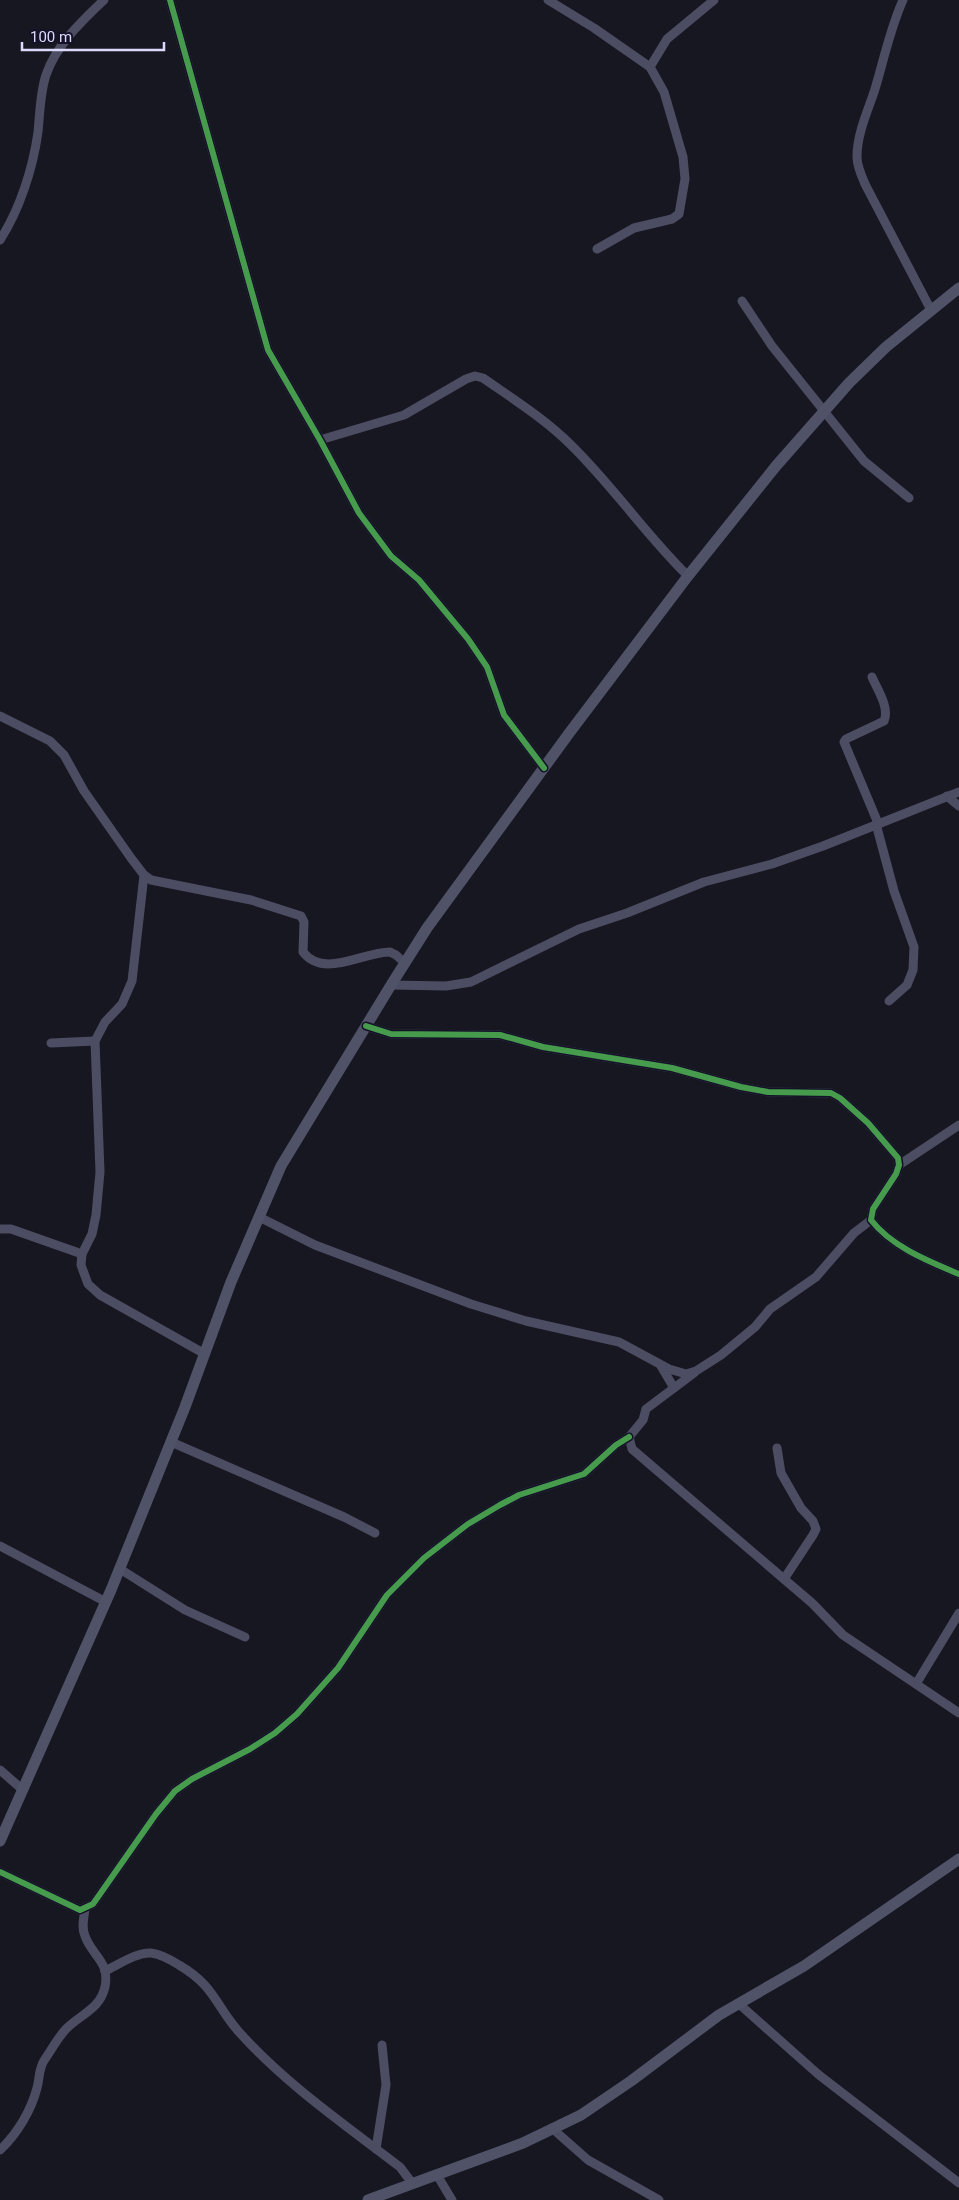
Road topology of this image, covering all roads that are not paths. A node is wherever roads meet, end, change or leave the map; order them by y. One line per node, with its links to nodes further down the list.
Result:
1 (104, 0): 7 (street)
2 (170, 0): 13 (street)
3 (548, 0): 6 (street)
4 (714, 0): 6 (street)
5 (903, 0): 11 (street)
6 (650, 67): 8 (street)
7 (1, 238)
8 (596, 249)
9 (959, 288): 11 (main road)
10 (742, 302): 12 (street)
11 (931, 310): 12 (main road)
12 (824, 410): 14 (street); 15 (main road)
13 (320, 440): 15 (street); 18 (street)
14 (908, 498)
15 (688, 576): 18 (main road)
16 (872, 677): 22 (street)
17 (0, 716): 23 (street)
18 (544, 768): 24 (main road)
19 (959, 792): 20 (street)
20 (947, 796): 21 (street); 22 (street)
21 (959, 806)
22 (877, 823): 25 (street); 26 (street)
23 (144, 875): 24 (street); 28 (street)
24 (405, 963): 25 (main road)
25 (391, 985): 27 (main road)
26 (889, 1001)
27 (366, 1026): 31 (street); 32 (main road)
28 (95, 1041): 29 (street); 35 (street)
29 (51, 1043)
30 (959, 1125): 31 (street)
31 (899, 1165): 33 (street)
32 (259, 1217): 37 (main road); 38 (street)
33 (871, 1220): 36 (street); 39 (street)
34 (0, 1229): 35 (street)
35 (82, 1254): 37 (street)
36 (959, 1274)
37 (205, 1354): 42 (main road)
38 (658, 1363): 39 (street); 40 (street)
39 (696, 1372): 40 (street)
40 (674, 1388): 41 (street)
41 (630, 1437): 47 (street); 58 (street)
42 (171, 1442): 44 (street); 46 (main road)
43 (777, 1448): 47 (street)
44 (375, 1533)
45 (0, 1546): 48 (street)
46 (120, 1569): 48 (main road); 50 (street)
47 (784, 1578): 51 (street)
48 (106, 1602): 54 (main road)
49 (959, 1613): 51 (street)
50 (245, 1637)
51 (916, 1684): 52 (street)
52 (959, 1713)
53 (0, 1770): 54 (street)
54 (23, 1790): 55 (main road)
55 (0, 1841)
56 (959, 1859): 60 (main road)
57 (0, 1872): 58 (street)
58 (85, 1909): 59 (street)
59 (105, 1971): 63 (street); 64 (street)
60 (739, 2004): 62 (main road); 67 (street)
61 (382, 2045): 63 (street)
62 (554, 2130): 65 (main road); 70 (street)
63 (376, 2149): 66 (street)
64 (0, 2150)
65 (437, 2175): 66 (main road); 69 (street)
66 (412, 2183): 68 (main road)
67 (959, 2183)
68 (368, 2200)
69 (452, 2200)
70 (659, 2200)

